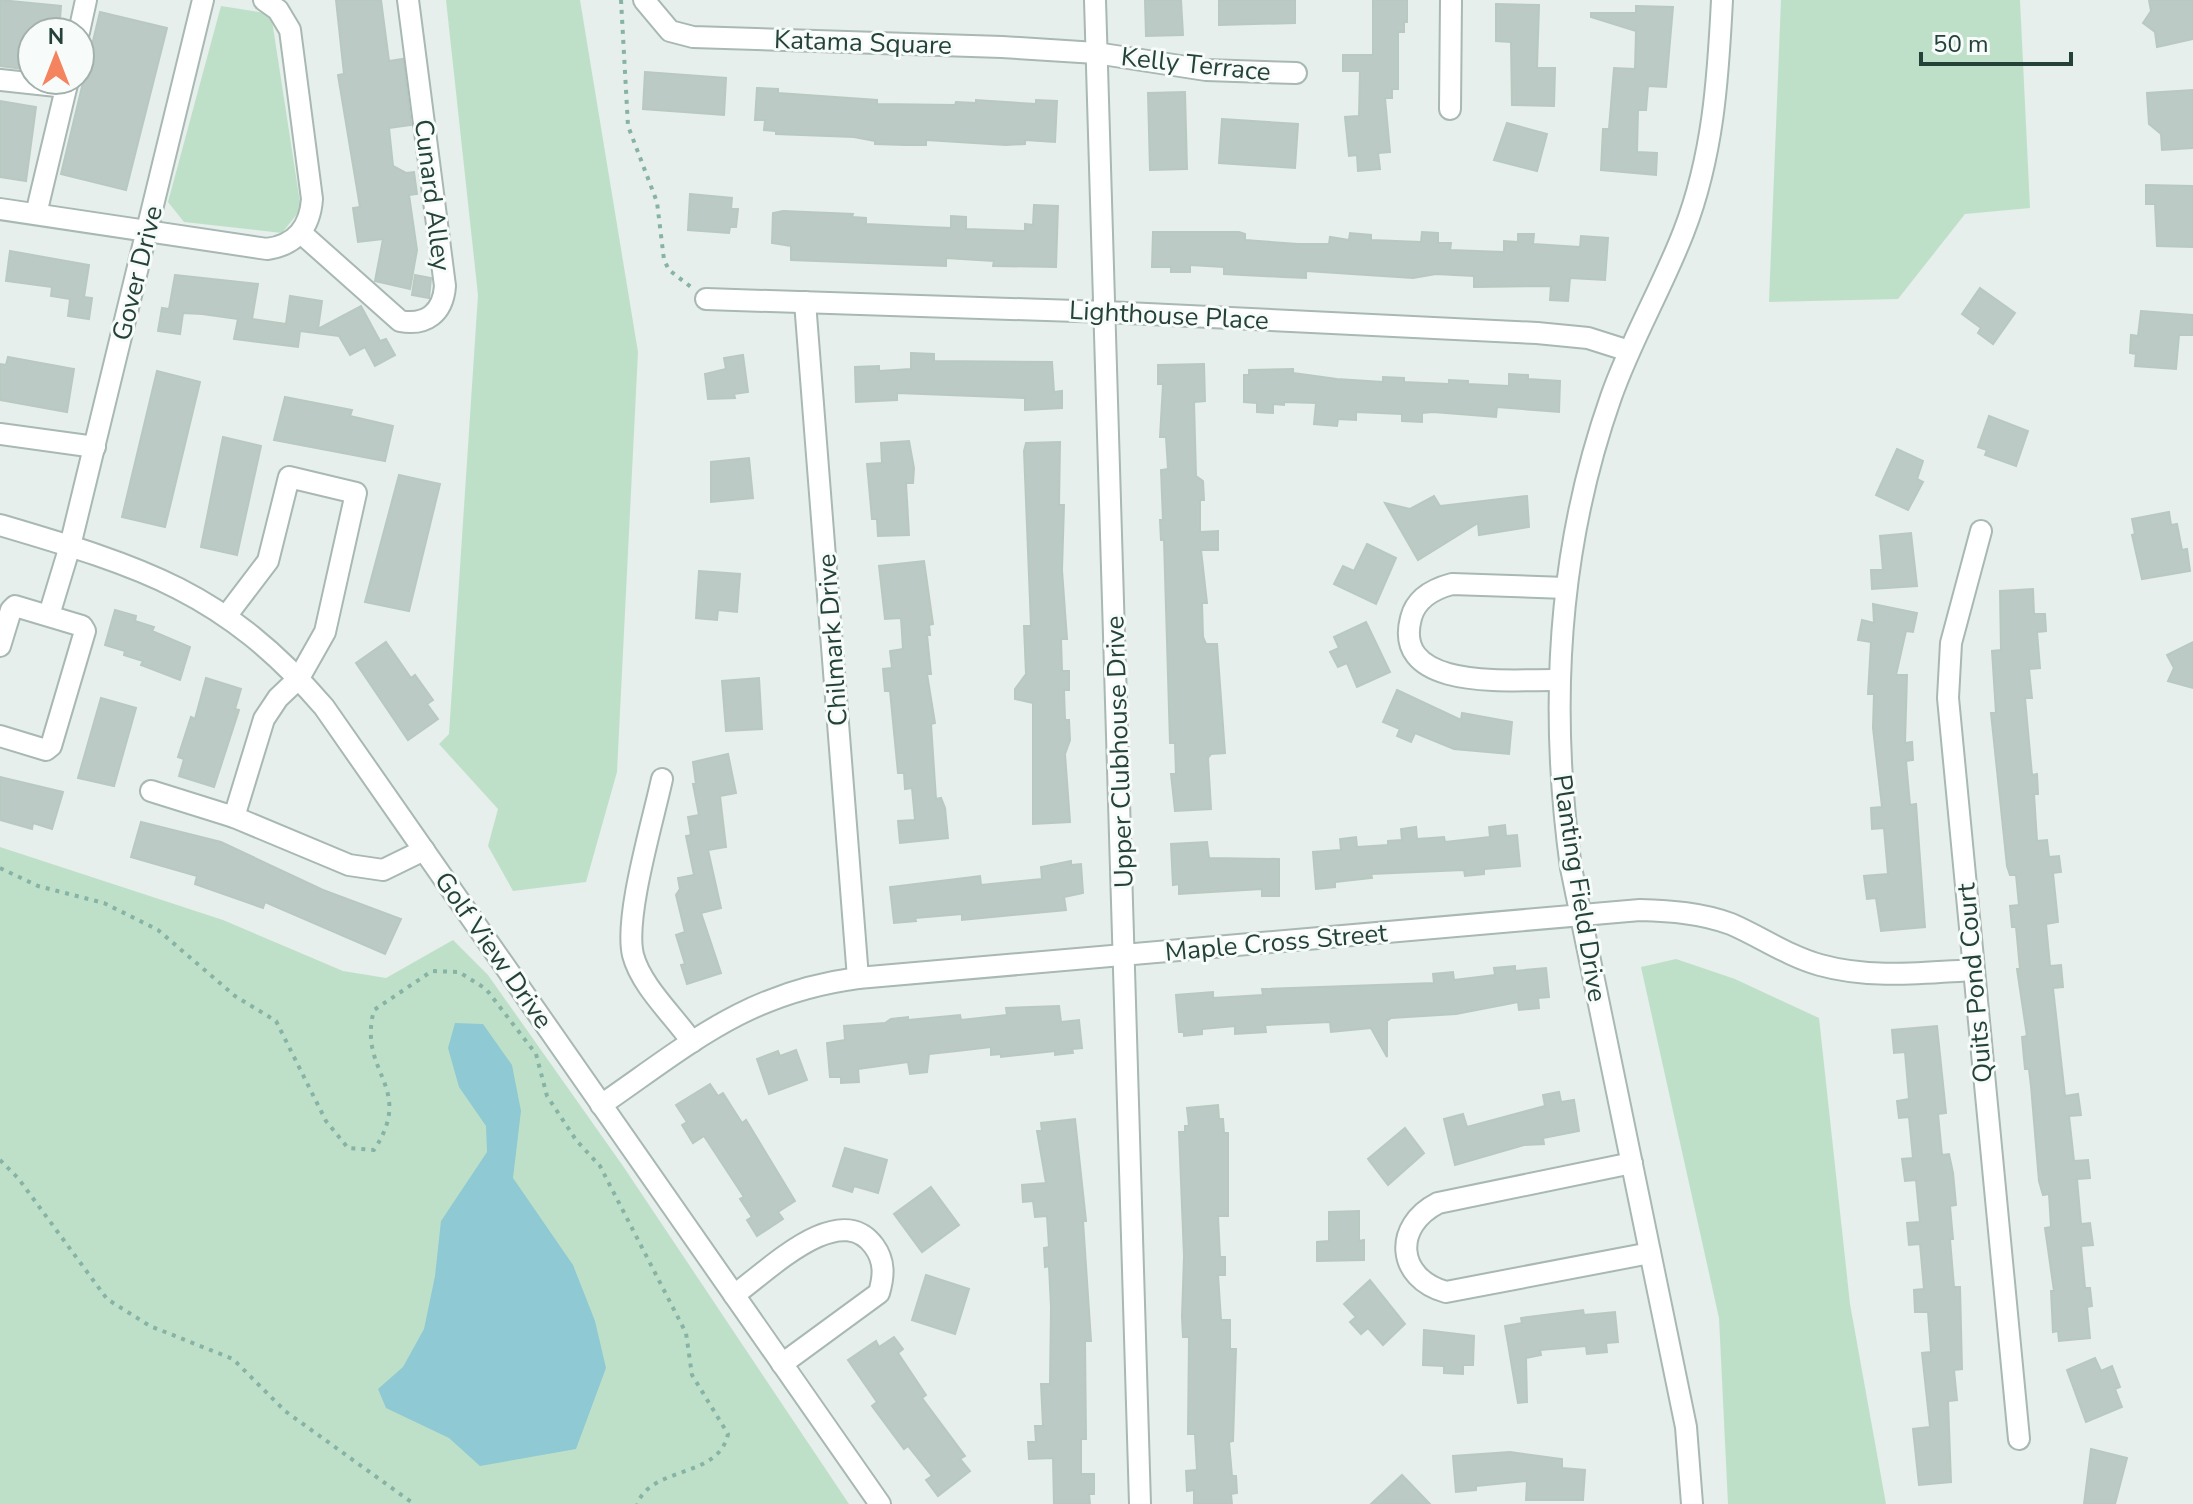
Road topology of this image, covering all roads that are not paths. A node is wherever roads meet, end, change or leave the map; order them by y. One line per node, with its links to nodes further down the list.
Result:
1 (203, 0): 14 (street, Gover Drive)
2 (264, 0): 15 (street)
3 (408, 0): 15 (street, Cunard Alley)
4 (644, 0): 8 (street, Katama Square)
5 (1095, 0): 8 (street, Upper Clubhouse Drive)
6 (1451, 0): 11 (street)
7 (1722, 0): 19 (street, Planting Field Drive)
8 (1096, 53): 9 (street, Kelly Terrace); 18 (street, Upper Clubhouse Drive)
9 (1296, 73)
10 (64, 96): 13 (street)
11 (1450, 109)
12 (0, 209): 13 (street)
13 (36, 214): 14 (street)
14 (147, 231): 15 (street); 21 (street, Gover Drive)
15 (301, 233)
16 (706, 299): 17 (street, Lighthouse Place)
17 (805, 302): 18 (street, Lighthouse Place); 39 (street, Chilmark Drive)
18 (1106, 312): 19 (street, Lighthouse Place); 37 (street, Upper Clubhouse Drive)
19 (1629, 351): 25 (street, Planting Field Drive)
20 (0, 434): 21 (street)
21 (95, 447): 24 (street, Gover Drive)
22 (0, 525): 24 (street, Golf View Drive)
23 (1981, 531): 38 (street, Quits Pond Court)
24 (70, 546): 26 (street, Gover Drive); 27 (street, Golf View Drive)
25 (1566, 588): 30 (street, Planting Field Drive); 30 (street)
26 (49, 615): 28 (street); 31 (street)
27 (227, 615): 29 (street, Golf View Drive); 29 (street)
28 (0, 646)
29 (299, 678): 34 (street); 35 (street, Golf View Drive)
30 (1558, 680): 36 (street, Planting Field Drive)
31 (0, 736)
32 (662, 779): 40 (street)
33 (151, 791): 34 (street)
34 (234, 817): 35 (street)
35 (424, 850): 41 (street, Golf View Drive)
36 (1580, 915): 37 (street, Maple Cross Street); 38 (street, Maple Cross Street); 42 (street, Planting Field Drive)
37 (1125, 955): 39 (street, Maple Cross Street); 48 (street, Upper Clubhouse Drive)
38 (1973, 970): 46 (street, Quits Pond Court)
39 (858, 978): 40 (street, Maple Cross Street)
40 (692, 1042): 41 (street, Maple Cross Street)
41 (601, 1105): 44 (street, Golf View Drive)
42 (1632, 1163): 43 (street, Planting Field Drive); 43 (street)
43 (1650, 1253): 49 (street, Planting Field Drive)
44 (734, 1295): 45 (street, Golf View Drive); 45 (street)
45 (782, 1364): 47 (street, Golf View Drive)
46 (2019, 1439)
47 (880, 1504)
48 (1140, 1504)
49 (1692, 1504)

